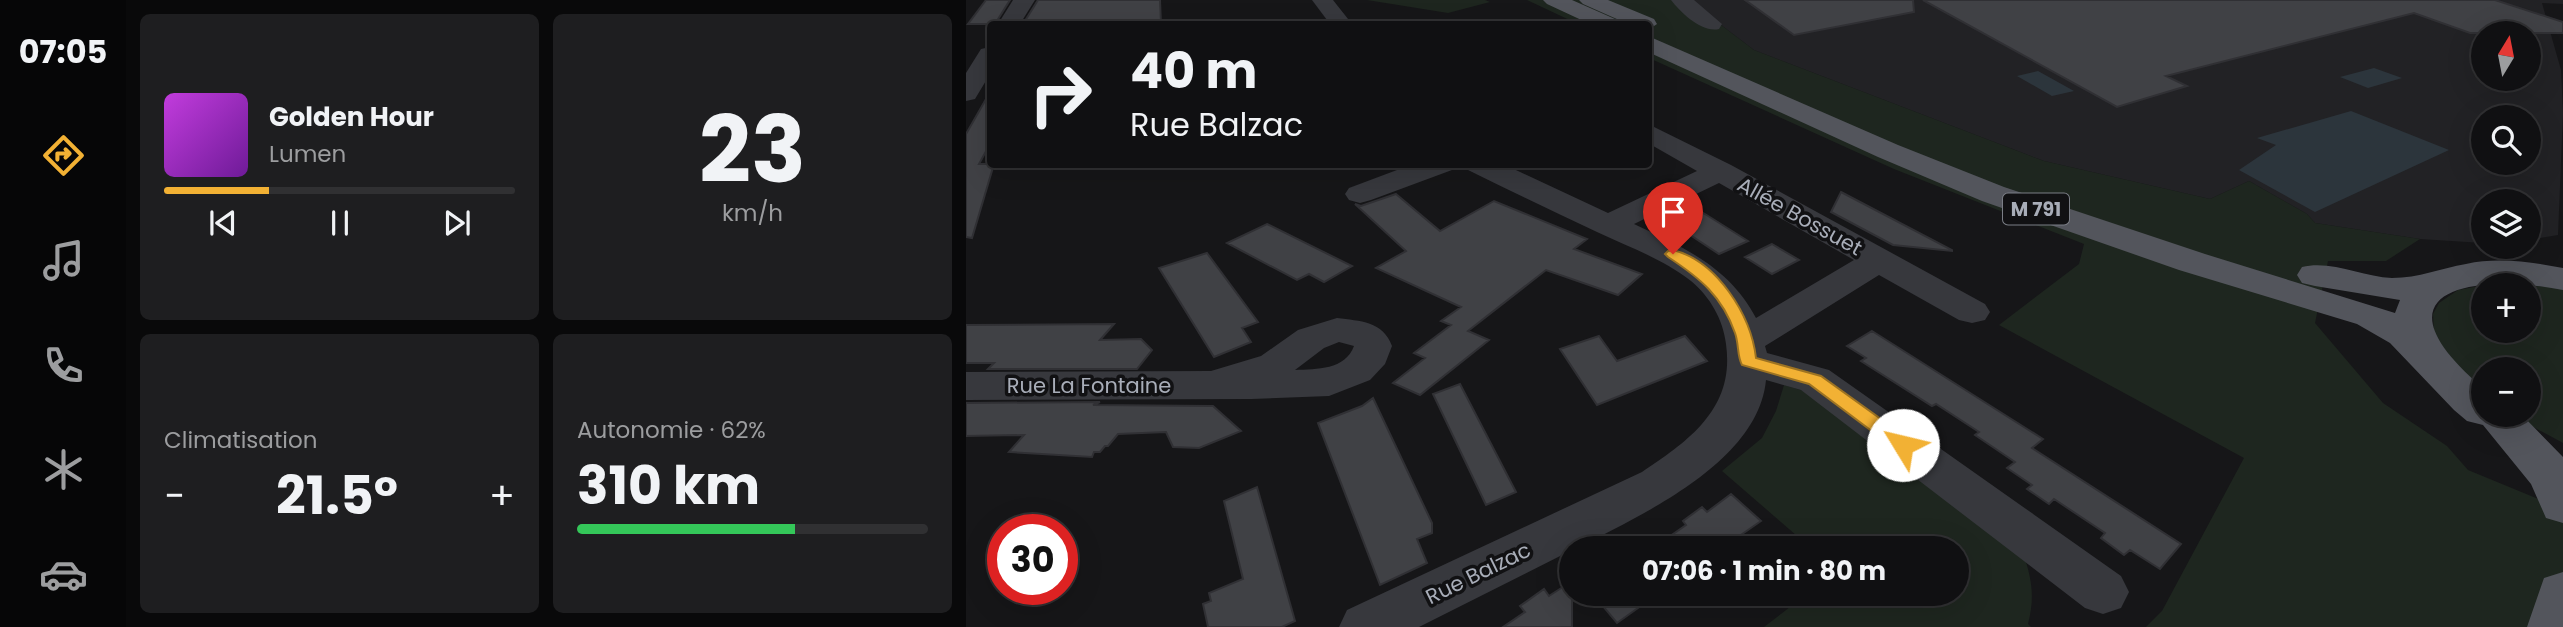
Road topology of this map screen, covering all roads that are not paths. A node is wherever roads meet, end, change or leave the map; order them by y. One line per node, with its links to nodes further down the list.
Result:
1 (1024, 0): 6 (street)
2 (1322, 0): 7 (street)
3 (1554, 0): 8 (main road)
4 (1590, 0): 9 (main road, M 791)
5 (1681, 0): 10 (street)
6 (1011, 21)
7 (1339, 21)
8 (1600, 21)
9 (1638, 21)
10 (1711, 24)
11 (1652, 27): 27 (main road, M 791)
12 (1652, 45): 30 (main road, M 791)
13 (980, 60): 14 (street)
14 (966, 93)
15 (1652, 134): 18 (street, Allée Bossuet)
16 (1431, 168): 19 (street)
17 (1487, 168): 20 (street)
18 (1721, 172): 20 (street, Allée Bossuet); 21 (street, Allée Bossuet)
19 (1360, 194)
20 (1608, 225): 29 (street)
21 (1879, 260): 28 (street, Allée Bossuet); 29 (street, Allée Bossuet)
22 (2563, 270): 23 (main road)
23 (2535, 273)
24 (2471, 276): 27 (main road)
25 (2541, 276): 26 (main road)
26 (2563, 279)
27 (2434, 286): 30 (main road)
28 (1972, 312)
29 (1747, 351): 38 (street); 40 (street, Rue Balzac)
30 (2427, 357): 33 (main road)
31 (1211, 385): 32 (street, Rue La Fontaine)
32 (966, 386)
33 (2471, 400)
34 (2503, 427): 37 (main road)
35 (2511, 427): 36 (main road)
36 (2563, 456)
37 (2563, 504)
38 (2103, 592)
39 (2563, 595): 41 (main road)
40 (1366, 627)
41 (2555, 627)

